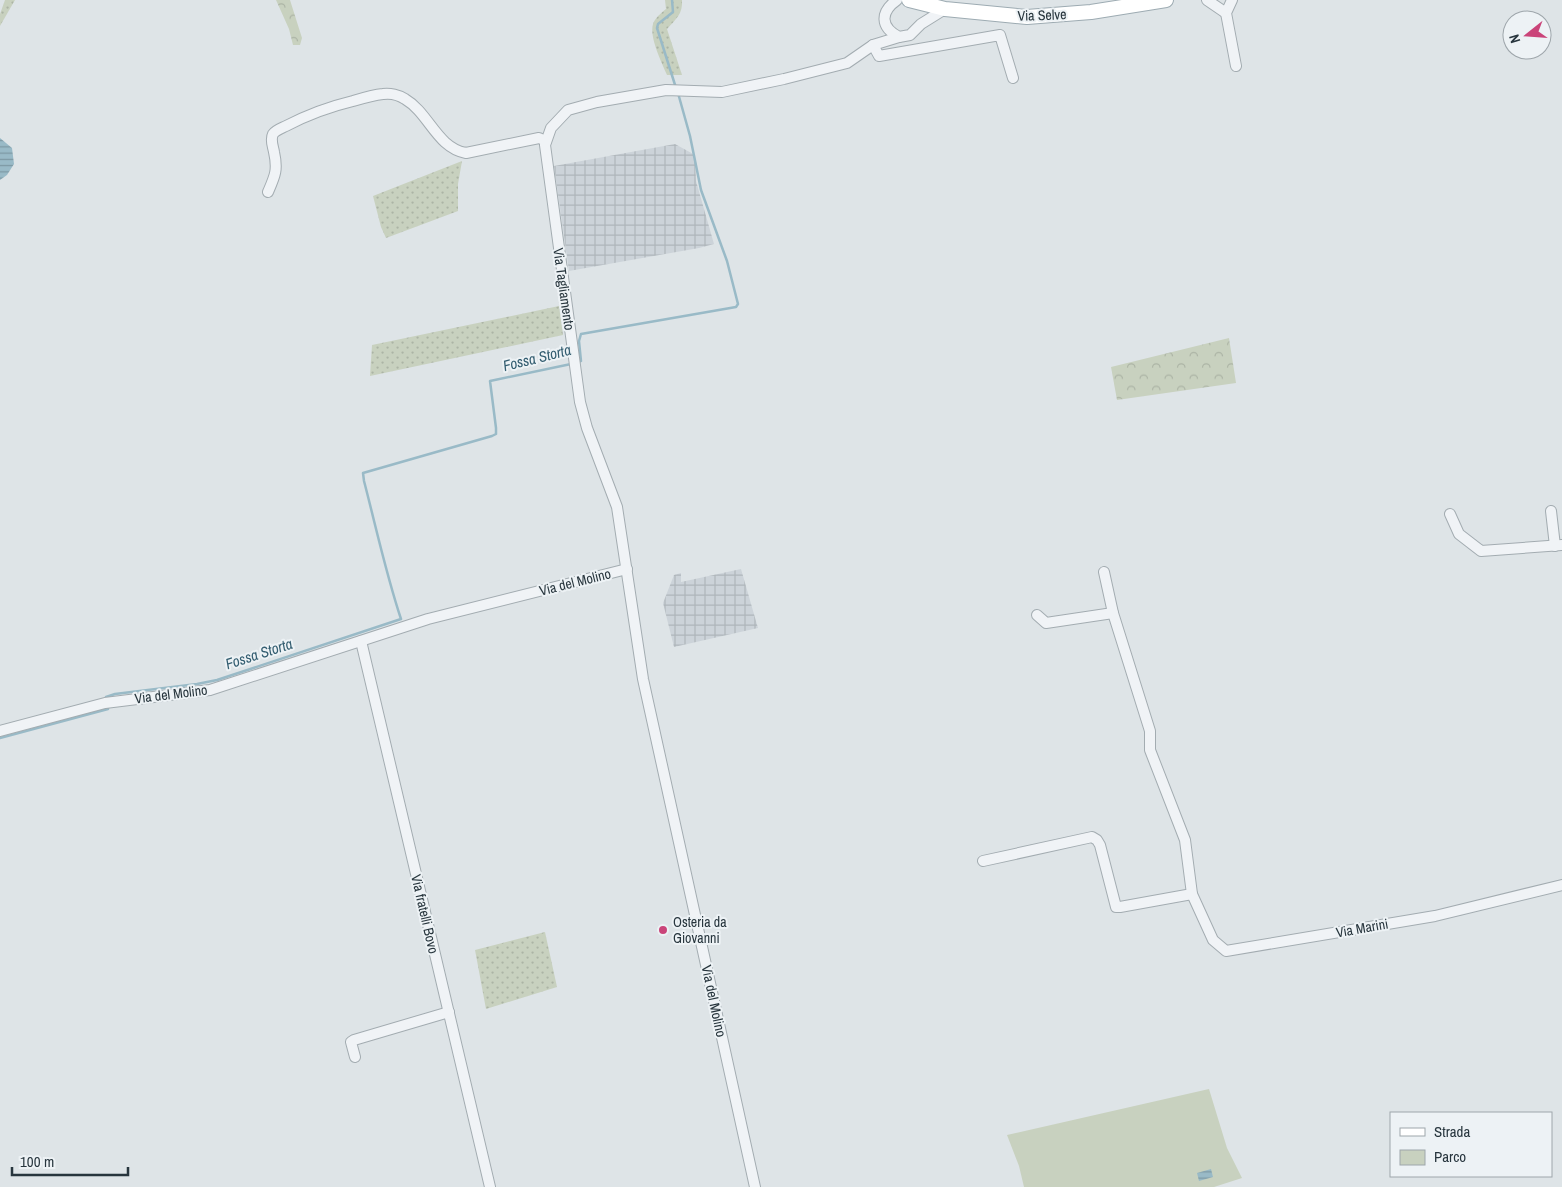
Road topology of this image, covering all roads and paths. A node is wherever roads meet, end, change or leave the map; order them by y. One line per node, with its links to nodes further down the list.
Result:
1 (880, 0): 8 (street)
2 (897, 0): 8 (street)
3 (1166, 0): 7 (main road, Via Selve)
4 (1207, 0): 9 (street)
5 (1232, 0): 9 (street)
6 (912, 1): 7 (main road, Via Selve); 11 (street)
7 (945, 10): 11 (street)
8 (885, 12): 10 (street)
9 (1226, 13): 14 (street)
10 (885, 24): 12 (street); 13 (street)
11 (921, 24): 12 (street)
12 (899, 37): 13 (street)
13 (873, 45): 15 (street); 16 (street)
14 (1236, 66)
15 (1013, 78)
16 (546, 140): 17 (street); 21 (street, Via Tagliamento)
17 (268, 192)
18 (1551, 511): 20 (street)
19 (1450, 514): 20 (street)
20 (1559, 545)
21 (627, 569): 25 (street, Via del Molino); 33 (street, Via del Molino)
22 (1104, 572): 23 (street, Via Marini)
23 (1113, 613): 24 (street); 29 (street, Via Marini)
24 (1037, 614)
25 (361, 641): 26 (street, Via del Molino); 30 (street, Via fratelli Bovo)
26 (0, 731)
27 (983, 861): 29 (street)
28 (1562, 885): 29 (street, Via Marini)
29 (1192, 894)
30 (448, 1012): 31 (street); 32 (street, Via fratelli Bovo)
31 (355, 1057)
32 (490, 1187)
33 (755, 1187)

